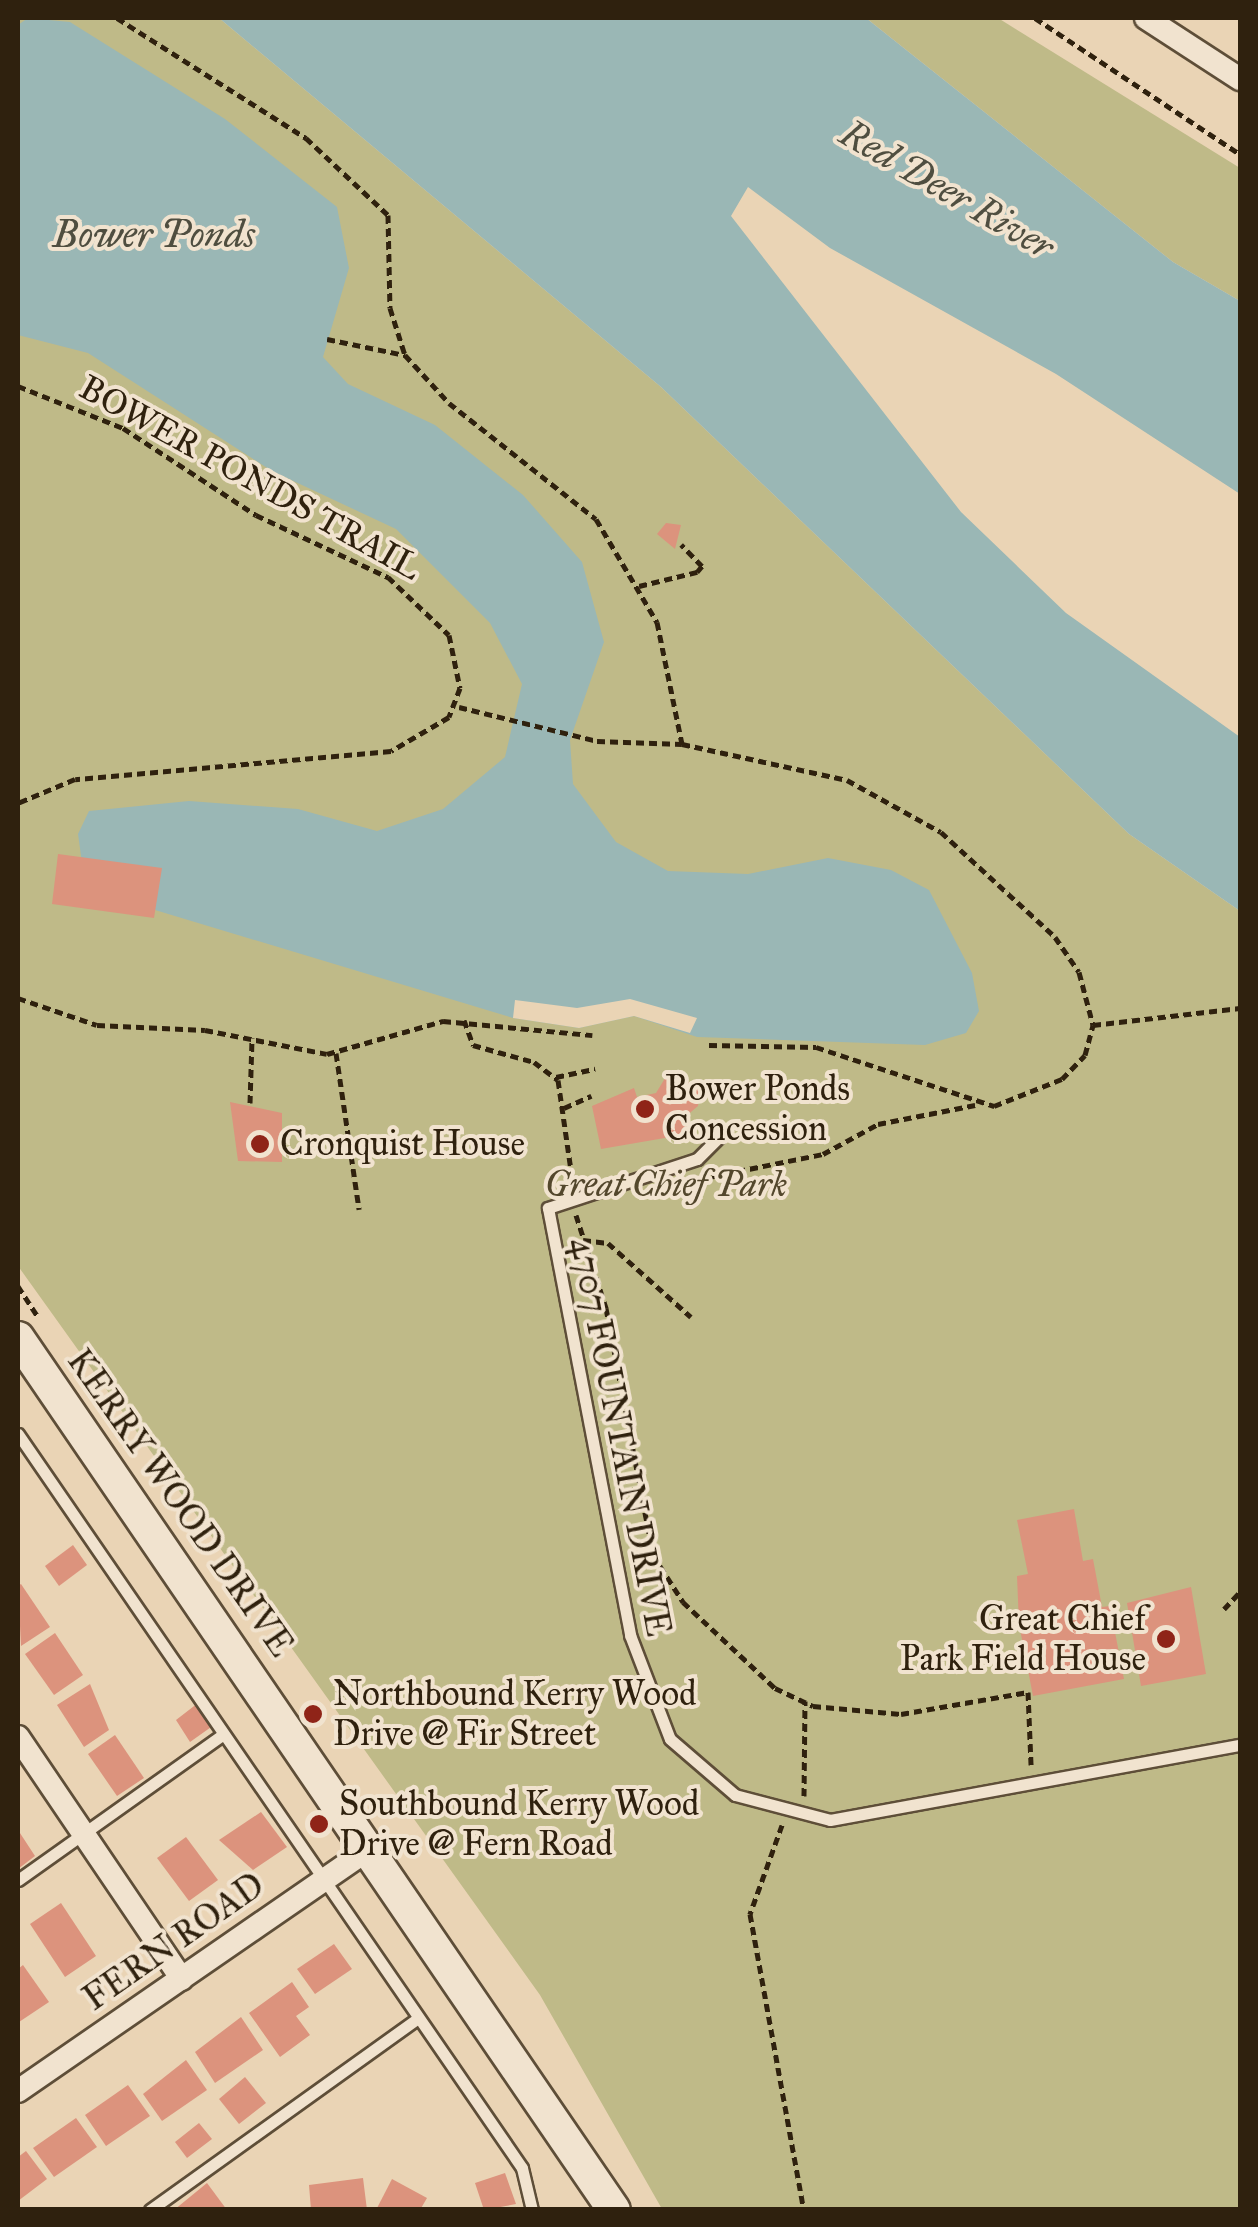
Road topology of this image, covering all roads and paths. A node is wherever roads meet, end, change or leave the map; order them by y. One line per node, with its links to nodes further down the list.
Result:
1 (118, 18): 7 (path)
2 (1035, 18): 5 (path)
3 (1146, 18): 4 (street)
4 (1240, 79)
5 (1240, 154)
6 (326, 339): 7 (path)
7 (405, 356): 10 (path)
8 (18, 386): 11 (path, BOWER PONDS TRAIL)
9 (682, 544): 10 (path)
10 (638, 586): 12 (path)
11 (459, 707): 12 (path); 13 (path)
12 (682, 744): 17 (path)
13 (18, 803)
14 (18, 998): 19 (path)
15 (1240, 1008): 17 (path)
16 (464, 1020): 18 (path); 21 (path); 23 (path)
17 (1093, 1025): 26 (path)
18 (592, 1035)
19 (252, 1038): 21 (path); 25 (path)
20 (709, 1045): 26 (path)
21 (336, 1053): 31 (path)
22 (594, 1070): 23 (path)
23 (556, 1077): 27 (path)
24 (591, 1096): 27 (path)
25 (250, 1103)
26 (978, 1104): 29 (path)
27 (564, 1108): 30 (path)
28 (721, 1135): 29 (lane, 4707 FOUNTAIN DRIVE)
29 (641, 1180): 30 (lane, 4707 FOUNTAIN DRIVE)
30 (574, 1202): 32 (path); 43 (lane, 4707 FOUNTAIN DRIVE)
31 (358, 1208)
32 (582, 1240): 33 (path); 38 (path)
33 (691, 1317)
34 (18, 1338): 45 (street, KERRY WOOD DRIVE)
35 (18, 1434): 39 (lane)
36 (1240, 1592): 37 (path)
37 (1224, 1609)
38 (805, 1701): 42 (path); 43 (path)
39 (222, 1735): 44 (lane); 47 (lane)
40 (18, 1737): 44 (street)
41 (1240, 1745): 42 (lane, 4707 FOUNTAIN DRIVE)
42 (1034, 1784): 43 (lane, 4707 FOUNTAIN DRIVE)
43 (789, 1814): 54 (path)
44 (83, 1833): 46 (lane); 48 (street)
45 (369, 1849): 47 (street, FERN ROAD); 53 (street, KERRY WOOD DRIVE)
46 (18, 1880)
47 (322, 1882): 48 (street, FERN ROAD); 49 (lane)
48 (182, 1979): 50 (street, FERN ROAD)
49 (418, 2018): 51 (lane); 52 (lane)
50 (18, 2092)
51 (150, 2210)
52 (532, 2210)
53 (614, 2210)
54 (804, 2210)

